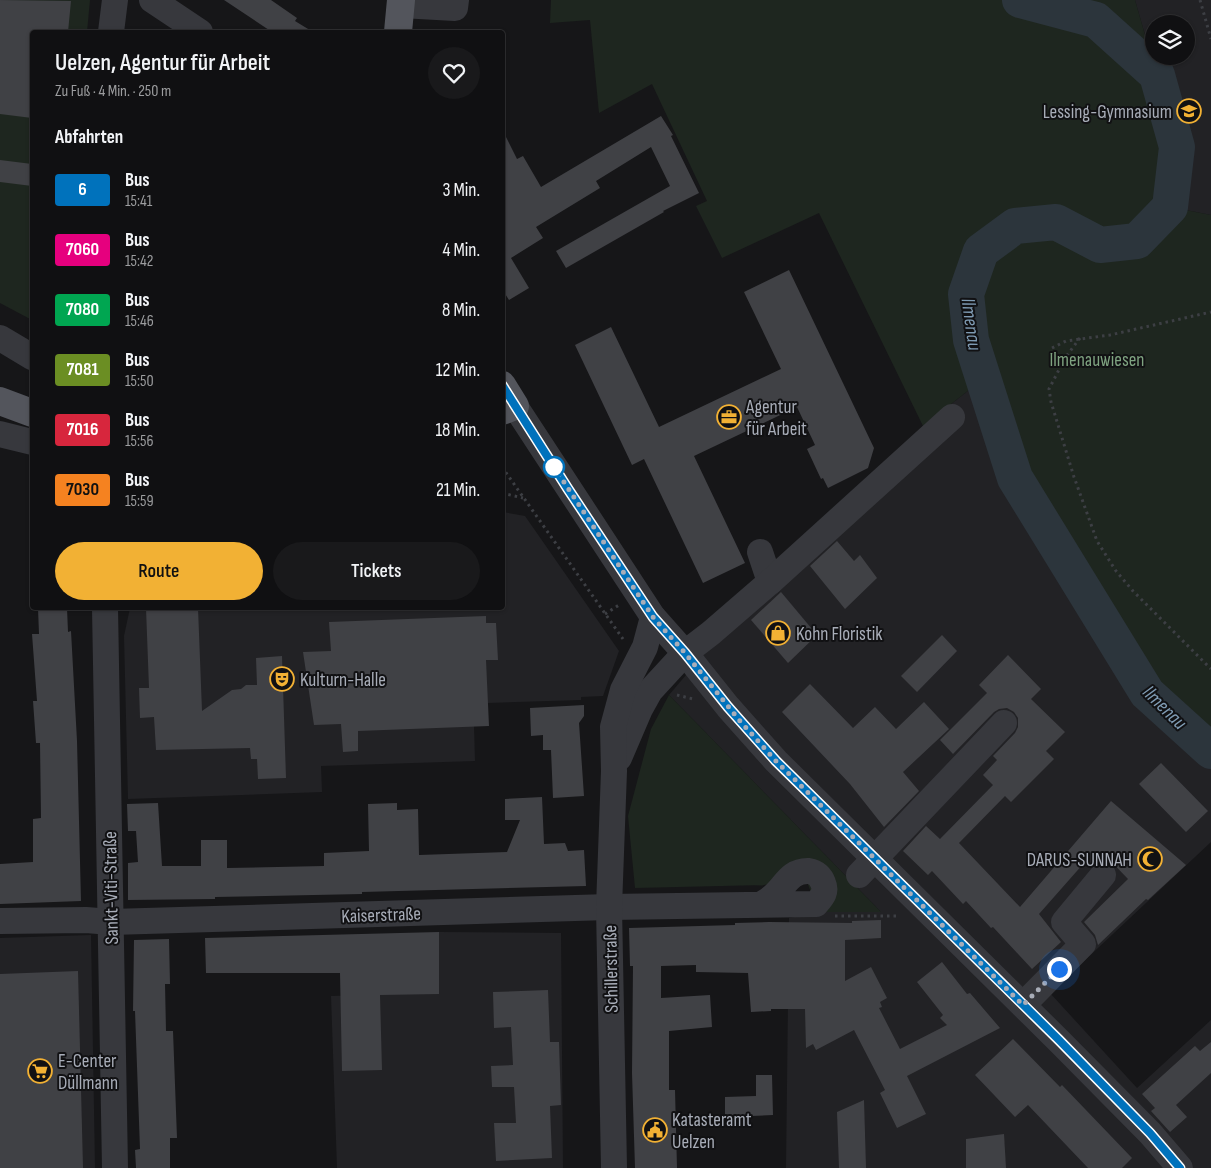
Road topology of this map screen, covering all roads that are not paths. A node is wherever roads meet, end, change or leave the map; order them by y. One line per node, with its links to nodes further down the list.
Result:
1 (115, 0): 5 (street)
2 (152, 0): 6 (street)
3 (456, 0): 4 (street)
4 (401, 3): 7 (main road)
5 (111, 30)
6 (197, 30)
7 (398, 30)
8 (0, 338): 9 (street)
9 (30, 355)
10 (0, 401): 12 (main road)
11 (507, 401): 19 (street)
12 (30, 412)
13 (952, 417): 17 (street, Schillerstraße)
14 (0, 434): 15 (street)
15 (30, 442)
16 (760, 552): 17 (street)
17 (770, 582): 20 (street, Schillerstraße)
18 (105, 610): 28 (street, Sankt-Viti-Straße)
19 (653, 617): 20 (street); 22 (street, Schillerstraße)
20 (685, 653): 22 (street, Schillerstraße); 23 (street)
21 (1004, 724): 23 (street)
22 (614, 771): 26 (street, Schillerstraße)
23 (867, 867): 29 (street)
24 (1103, 875): 29 (street)
25 (816, 904): 26 (street, Kaiserstraße)
26 (609, 907): 28 (street, Kaiserstraße); 32 (street, Schillerstraße)
27 (0, 921): 28 (street, Kaiserstraße)
28 (110, 922): 31 (street, Sankt-Viti-Straße)
29 (1023, 1005): 30 (street)
30 (1179, 1167)
31 (115, 1168)
32 (614, 1168)

